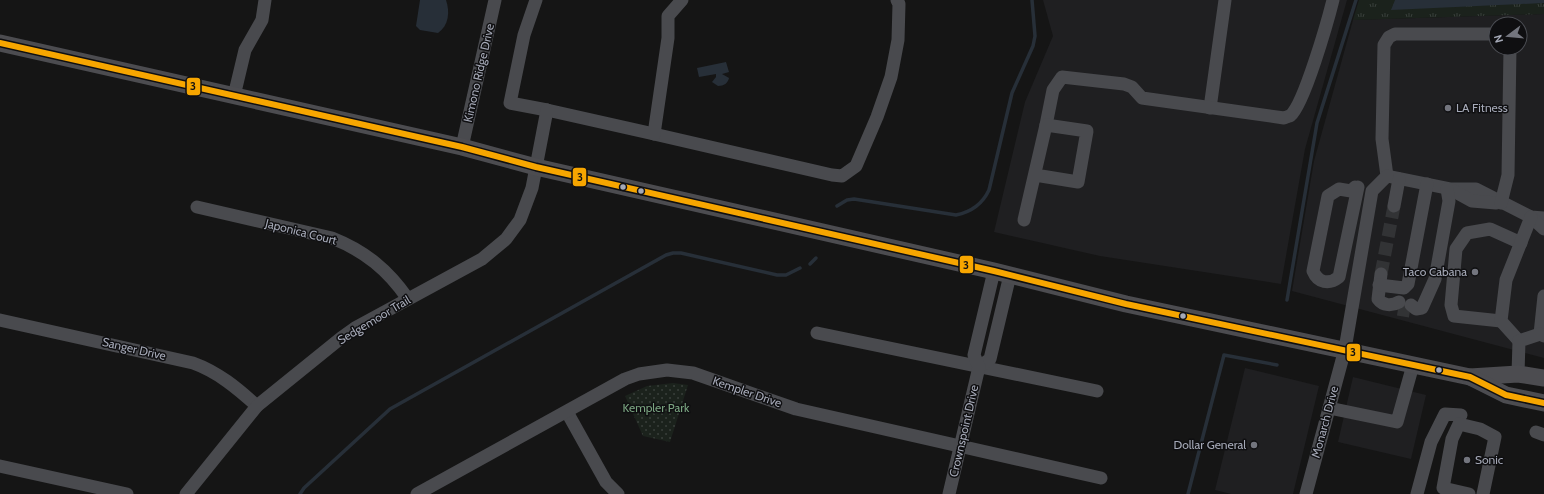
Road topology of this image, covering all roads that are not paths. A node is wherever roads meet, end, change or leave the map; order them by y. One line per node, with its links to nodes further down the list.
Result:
1 (265, 0): 11 (street)
2 (495, 0): 16 (street, Kimono Ridge Drive)
3 (536, 0): 13 (street)
4 (682, 0): 15 (street)
5 (897, 0): 15 (street)
6 (1226, 0): 12 (street)
7 (1334, 0): 12 (street)
8 (1488, 34): 19 (street)
9 (0, 43): 11 (main road)
10 (1510, 56): 24 (street)
11 (234, 96): 16 (main road)
12 (1210, 108): 14 (street)
13 (547, 110): 15 (street); 17 (street, Sedgemoor Trail)
14 (1046, 124): 18 (street); 18 (street)
15 (654, 134)
16 (462, 147): 17 (main road)
17 (536, 167): 33 (main road); 36 (street, Sedgemoor Trail)
18 (1035, 175): 28 (street)
19 (1393, 177): 20 (street); 23 (street); 25 (street)
20 (1427, 184): 22 (street); 22 (street)
21 (1356, 187): 23 (street); 31 (street); 31 (street)
22 (1449, 189): 24 (street)
23 (1372, 191): 32 (street, Monarch Drive)
24 (1501, 204): 27 (street)
25 (1394, 206)
26 (196, 207): 36 (street, Japonica Court)
27 (1538, 217): 29 (street); 30 (street)
28 (1024, 220)
29 (1544, 229)
30 (1521, 243): 38 (street); 38 (street)
31 (1342, 265): 32 (street)
32 (1359, 268): 42 (street, Monarch Drive)
33 (994, 271): 34 (main road); 44 (street, Crownspoint Drive)
34 (1010, 276): 42 (main road); 44 (street)
35 (1544, 296): 40 (street)
36 (408, 299): 50 (street, Sedgemoor Trail)
37 (0, 320): 50 (street, Sanger Drive)
38 (1501, 321): 41 (street)
39 (817, 333): 44 (street)
40 (1542, 335): 41 (street)
41 (1519, 341): 45 (street)
42 (1344, 349): 43 (main road); 51 (street, Monarch Drive)
43 (1413, 364): 46 (main road); 51 (street)
44 (978, 368): 48 (street); 54 (street, Crownspoint Drive)
45 (1518, 374): 46 (main road); 47 (main road)
46 (1470, 377): 49 (main road)
47 (1544, 378)
48 (1097, 391)
49 (1544, 402)
50 (257, 406): 58 (street, Sedgemoor Trail)
51 (1329, 408): 62 (street, Monarch Drive)
52 (567, 412): 54 (street, Kempler Drive); 59 (street, Kempler Drive); 60 (street)
53 (1461, 415): 63 (street)
54 (960, 446): 56 (street, Kempler Drive); 61 (street, Crownspoint Drive)
55 (0, 466): 57 (street)
56 (1101, 478)
57 (126, 494)
58 (186, 494)
59 (417, 494)
60 (618, 494)
61 (949, 494)
62 (1306, 494)
63 (1417, 494)
64 (1469, 494): 65 (street)
65 (1483, 494)

